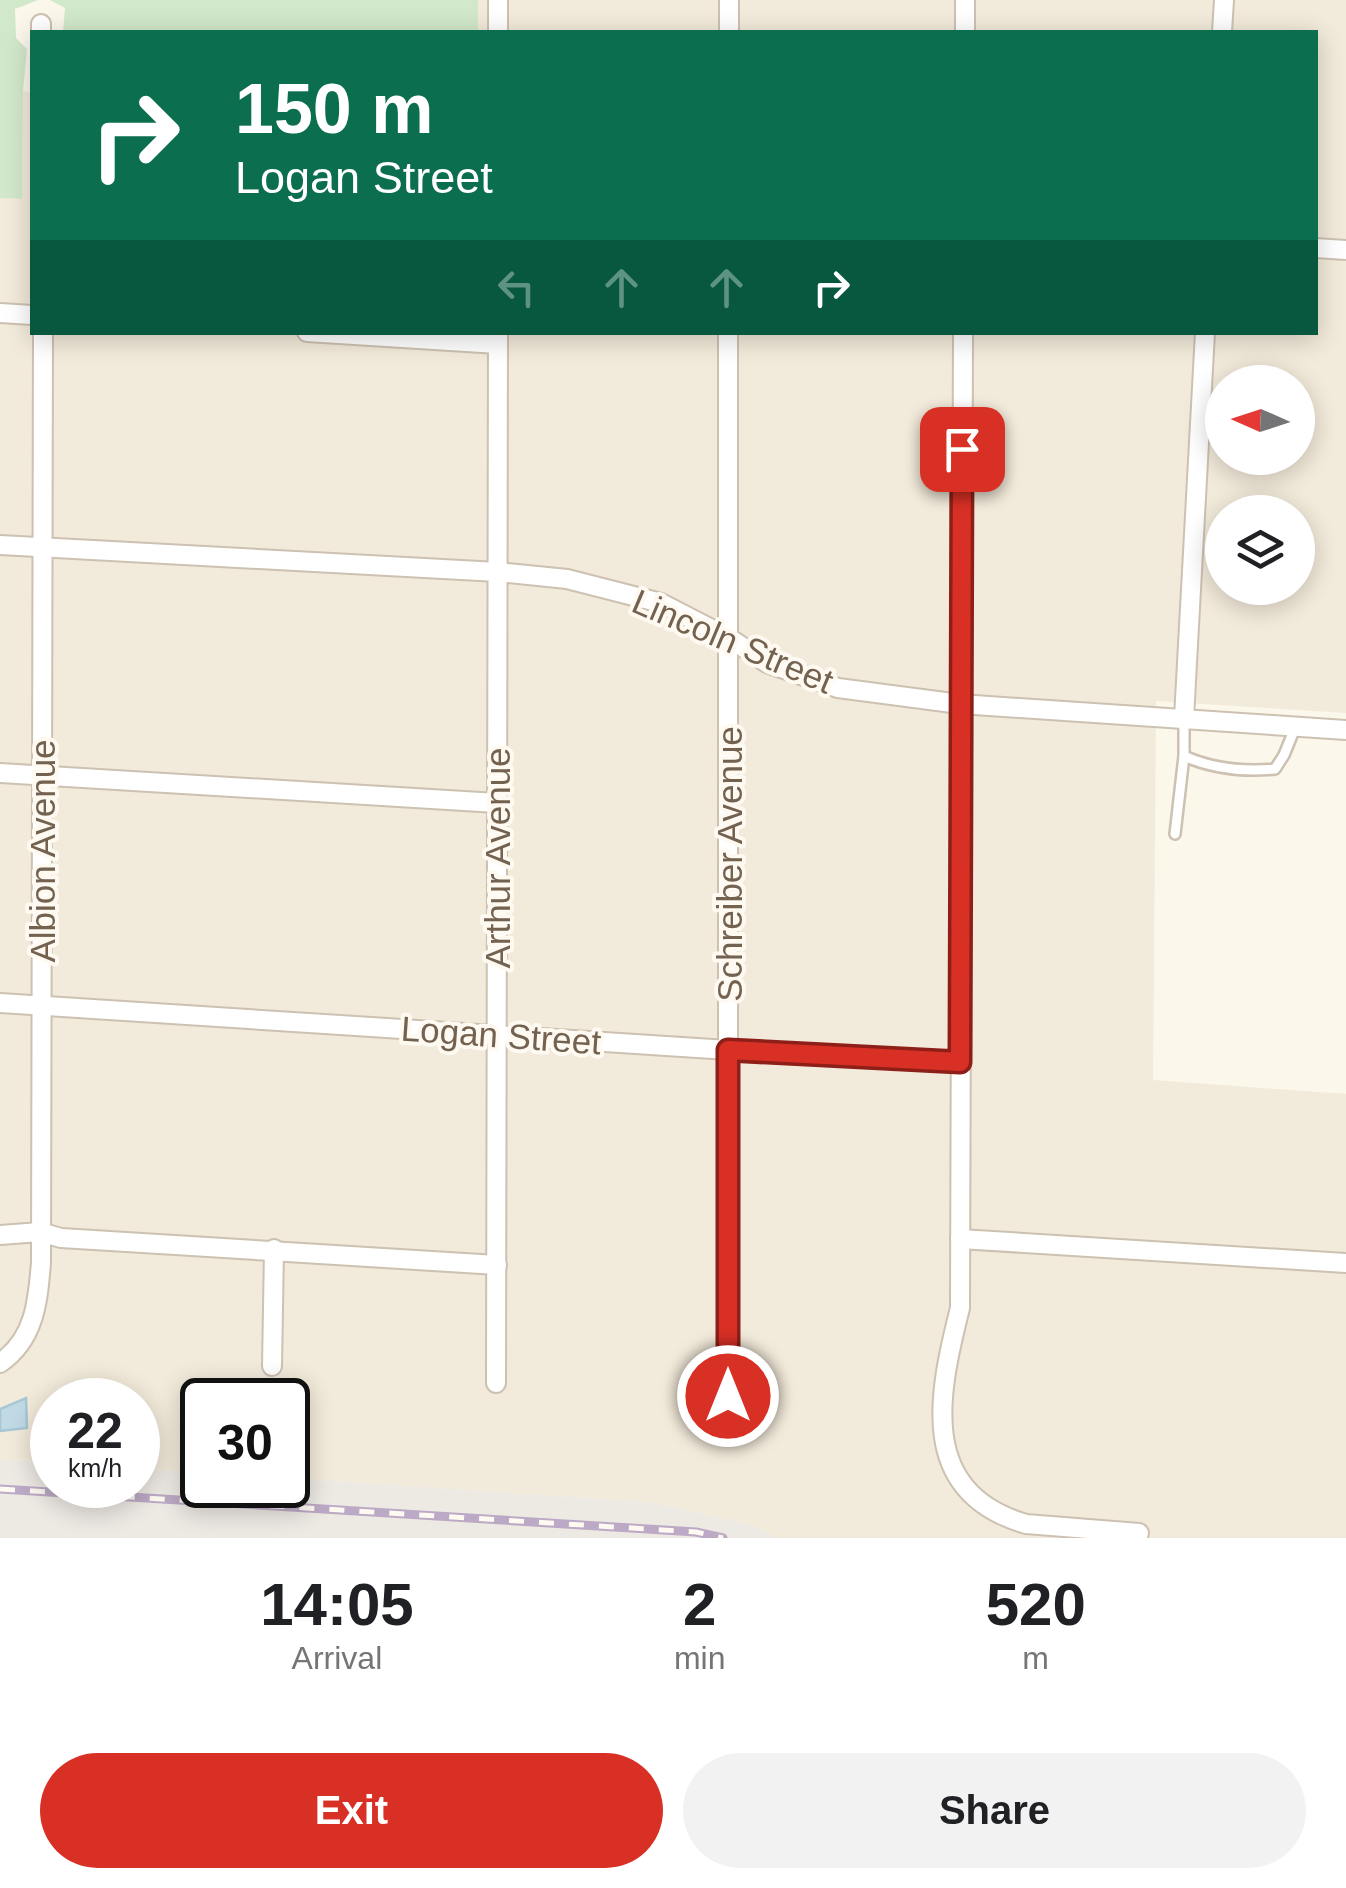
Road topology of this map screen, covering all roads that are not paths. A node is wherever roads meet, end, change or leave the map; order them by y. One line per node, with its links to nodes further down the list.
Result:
1 (498, 0): 5 (street)
2 (730, 0): 6 (street)
3 (965, 0): 7 (street)
4 (1224, 0): 8 (street)
5 (498, 30)
6 (729, 30)
7 (965, 30)
8 (1222, 30)
9 (1318, 248): 10 (street)
10 (1346, 250)
11 (0, 314): 12 (street)
12 (30, 316)
13 (42, 335): 20 (street, Albion Avenue)
14 (402, 335): 18 (street)
15 (728, 335): 22 (street, Schreiber Avenue)
16 (962, 335): 23 (street)
17 (1205, 335): 24 (street)
18 (498, 338): 21 (street, Arthur Avenue)
19 (0, 546): 20 (street, Lincoln Street)
20 (42, 548): 21 (street, Lincoln Street); 29 (street, Albion Avenue)
21 (498, 572): 22 (street, Lincoln Street); 30 (street, Arthur Avenue)
22 (729, 638): 23 (street, Lincoln Street); 35 (street, Schreiber Avenue)
23 (960, 704): 24 (street, Lincoln Street); 36 (street)
24 (1184, 718): 25 (street, Lincoln Street); 27 (lane)
25 (1296, 726): 26 (street, Lincoln Street); 27 (lane)
26 (1346, 730)
27 (1184, 756): 31 (lane)
28 (0, 773): 29 (street)
29 (41, 776): 30 (street); 33 (street, Albion Avenue)
30 (498, 803): 34 (street, Arthur Avenue)
31 (1174, 834)
32 (0, 1003): 33 (street, Logan Street)
33 (43, 1006): 34 (street, Logan Street); 37 (street, Albion Avenue)
34 (497, 1035): 35 (street, Logan Street); 42 (street, Arthur Avenue)
35 (728, 1050): 36 (street, Logan Street); 46 (street, Schreiber Avenue)
36 (960, 1062): 39 (street)
37 (40, 1232): 38 (street); 40 (street); 43 (street, Albion Avenue)
38 (0, 1235)
39 (960, 1239): 41 (street); 47 (street)
40 (274, 1249): 42 (street); 44 (street)
41 (1346, 1263)
42 (497, 1265): 45 (street, Arthur Avenue)
43 (3, 1361)
44 (272, 1366)
45 (496, 1383)
46 (728, 1396)
47 (1138, 1532)

